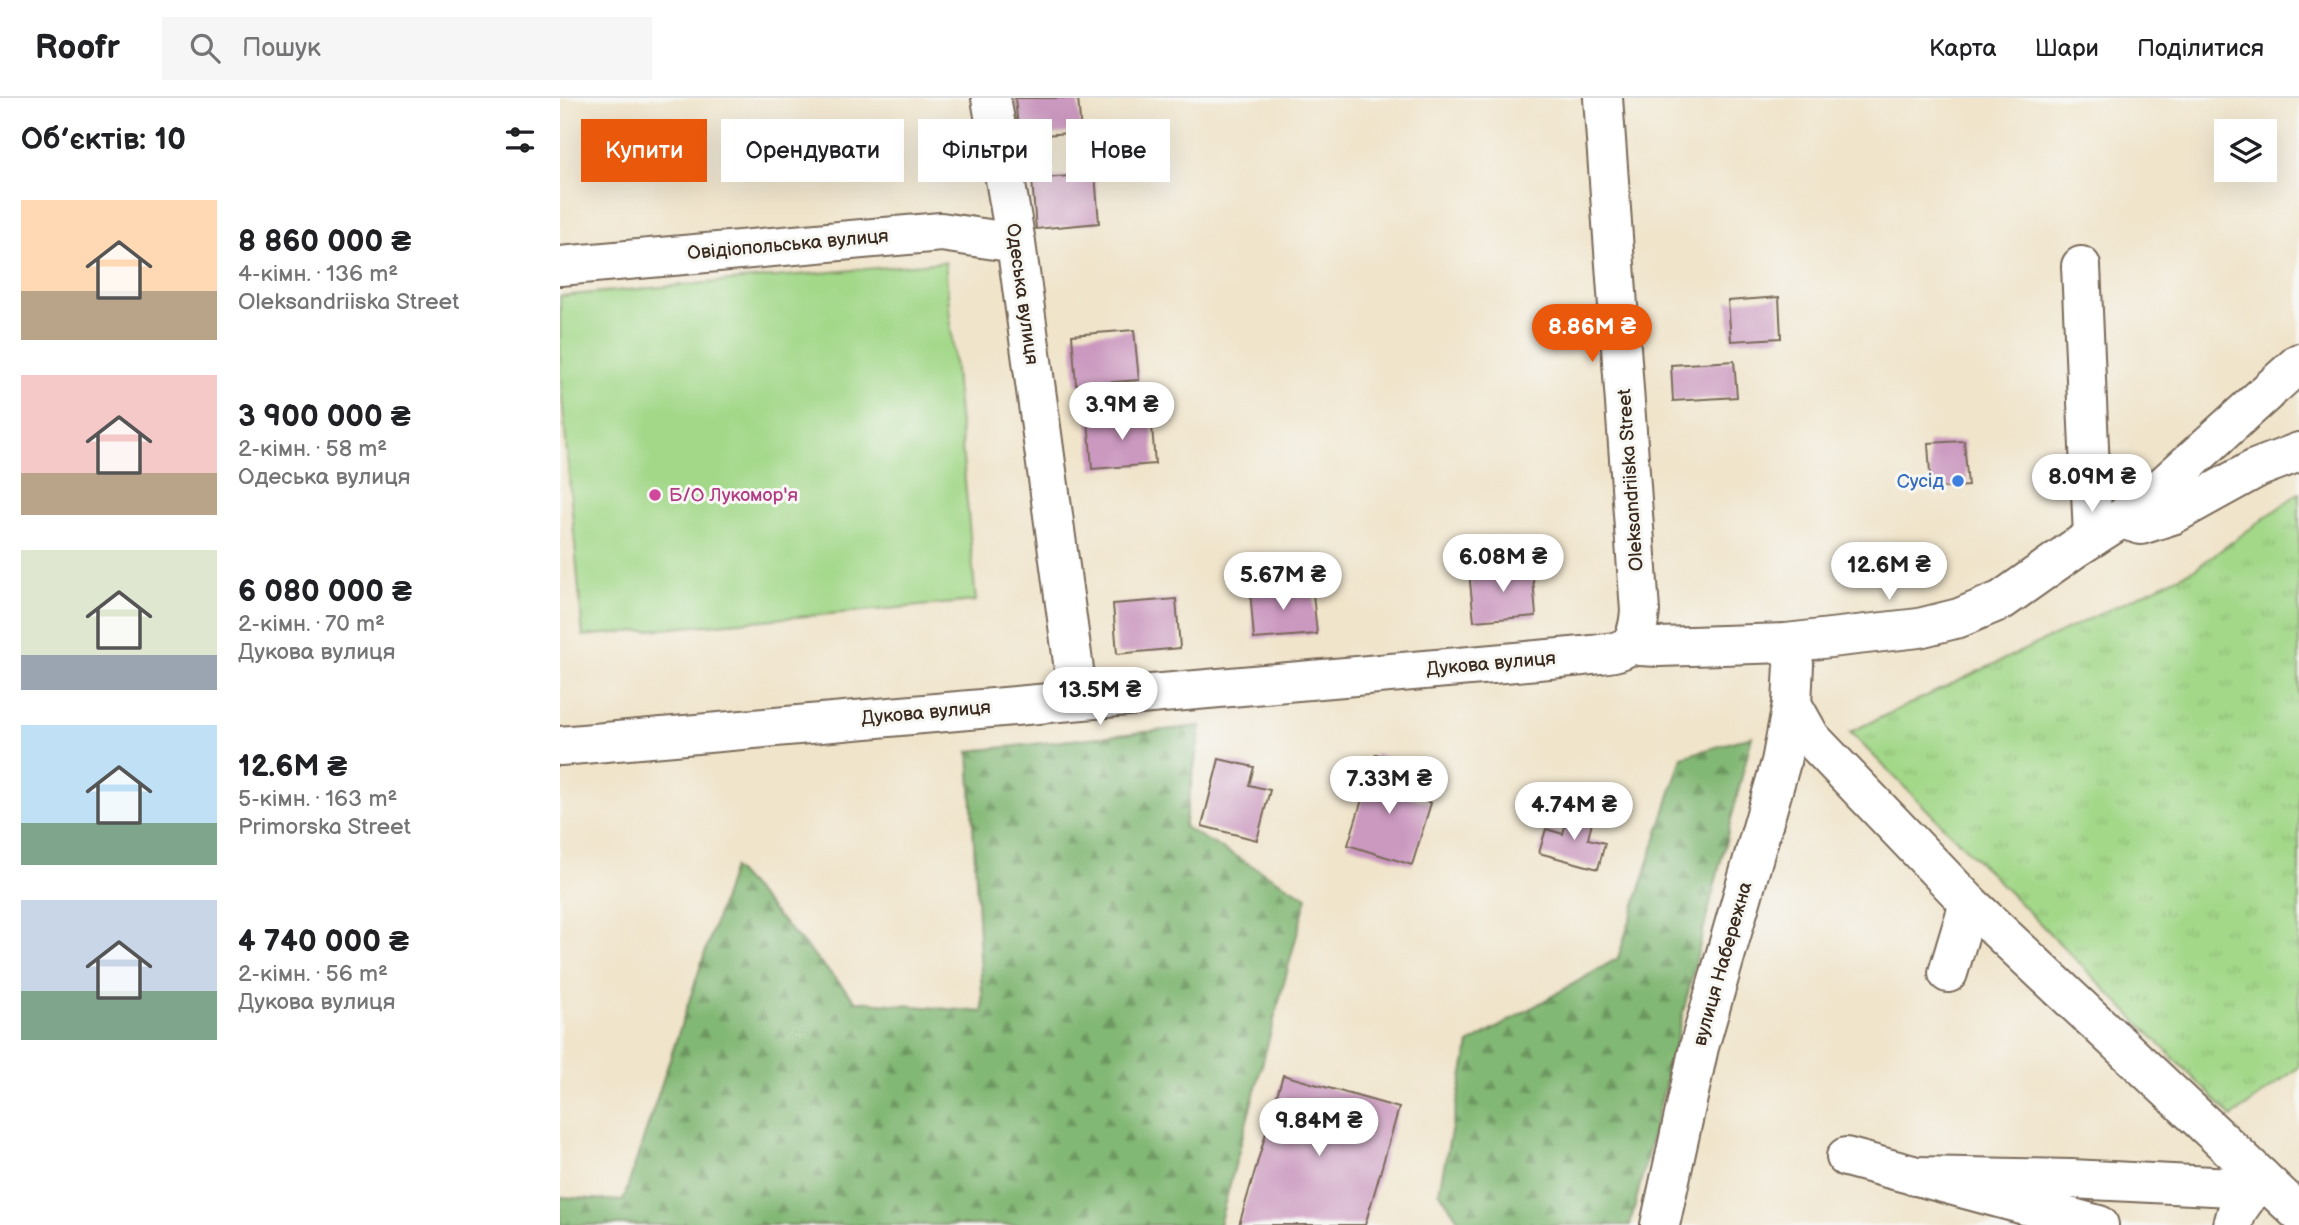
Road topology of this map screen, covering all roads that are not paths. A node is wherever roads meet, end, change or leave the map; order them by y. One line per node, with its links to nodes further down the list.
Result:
1 (991, 98): 3 (street, Одеська вулиця)
2 (1603, 98): 10 (street, Oleksandriiska Street)
3 (1016, 243): 4 (street, Овідіопольська вулиця); 11 (street, Одеська вулиця)
4 (560, 266)
5 (2081, 266): 8 (street)
6 (2299, 363): 8 (street, Дукова вулиця)
7 (2299, 452): 8 (street)
8 (2107, 528): 9 (street, Дукова вулиця)
9 (1786, 643): 10 (street, Дукова вулиця); 12 (street, вулиця Набережна)
10 (1629, 646): 11 (street, Дукова вулиця)
11 (1077, 699): 13 (street, Дукова вулиця)
12 (1792, 704): 14 (street); 21 (street, вулиця Набережна)
13 (560, 746)
14 (1969, 903): 15 (street); 18 (street)
15 (1948, 973)
16 (1846, 1157): 17 (street)
17 (1916, 1176): 18 (street); 19 (street)
18 (2257, 1182): 20 (street); 23 (street)
19 (2000, 1212): 22 (street)
20 (2299, 1213)
21 (1660, 1225)
22 (2099, 1225)
23 (2233, 1225)

